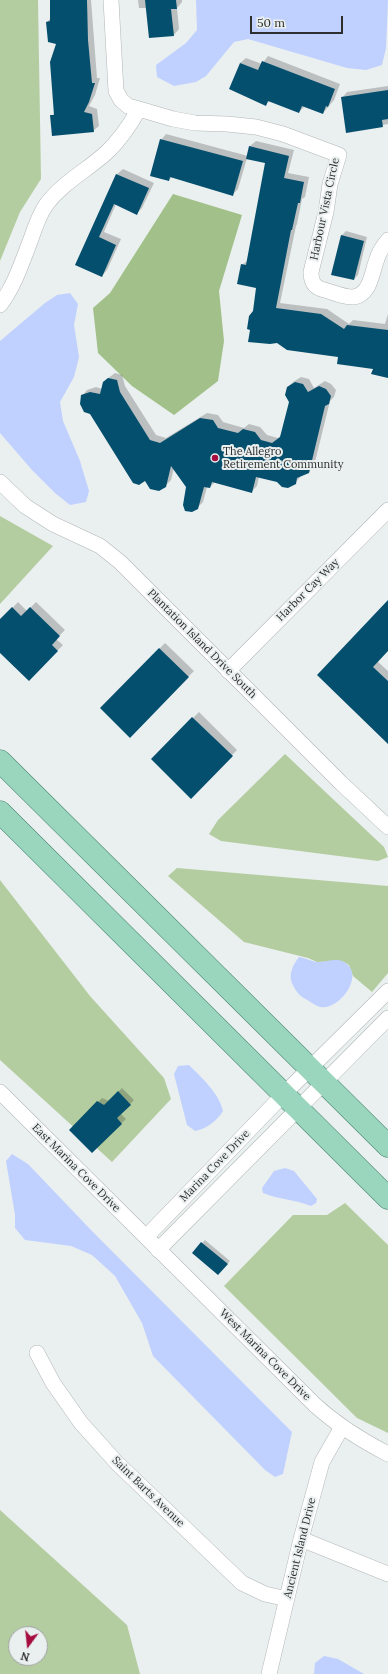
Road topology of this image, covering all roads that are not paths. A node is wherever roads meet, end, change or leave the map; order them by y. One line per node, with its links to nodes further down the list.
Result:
1 (112, 0): 2 (street, Harbour Vista Circle)
2 (138, 109): 3 (street, Harbour Vista Circle); 4 (street)
3 (388, 240)
4 (0, 305)
5 (0, 482): 7 (street, Plantation Island Drive South)
6 (388, 510): 7 (street, Harbor Cay Way)
7 (228, 671): 10 (street, Plantation Island Drive South)
8 (0, 761): 13 (main road)
9 (0, 812): 15 (main road)
10 (388, 827)
11 (388, 991): 13 (street)
12 (388, 1018): 13 (street)
13 (317, 1075): 15 (street); 15 (street); 16 (main road)
14 (0, 1092): 18 (street, East Marina Cove Drive)
15 (291, 1102): 17 (main road); 18 (street, Marina Cove Drive); 18 (street, Marina Cove Drive)
16 (388, 1146)
17 (388, 1198)
18 (152, 1244): 20 (street, West Marina Cove Drive)
19 (37, 1353): 24 (street, Saint Barts Avenue)
20 (342, 1427): 21 (street, West Marina Cove Drive); 22 (street, Ancient Island Drive)
21 (388, 1454)
22 (301, 1539): 23 (street); 24 (street, Ancient Island Drive)
23 (388, 1574)
24 (287, 1599): 25 (street, Ancient Island Drive)
25 (269, 1674)

